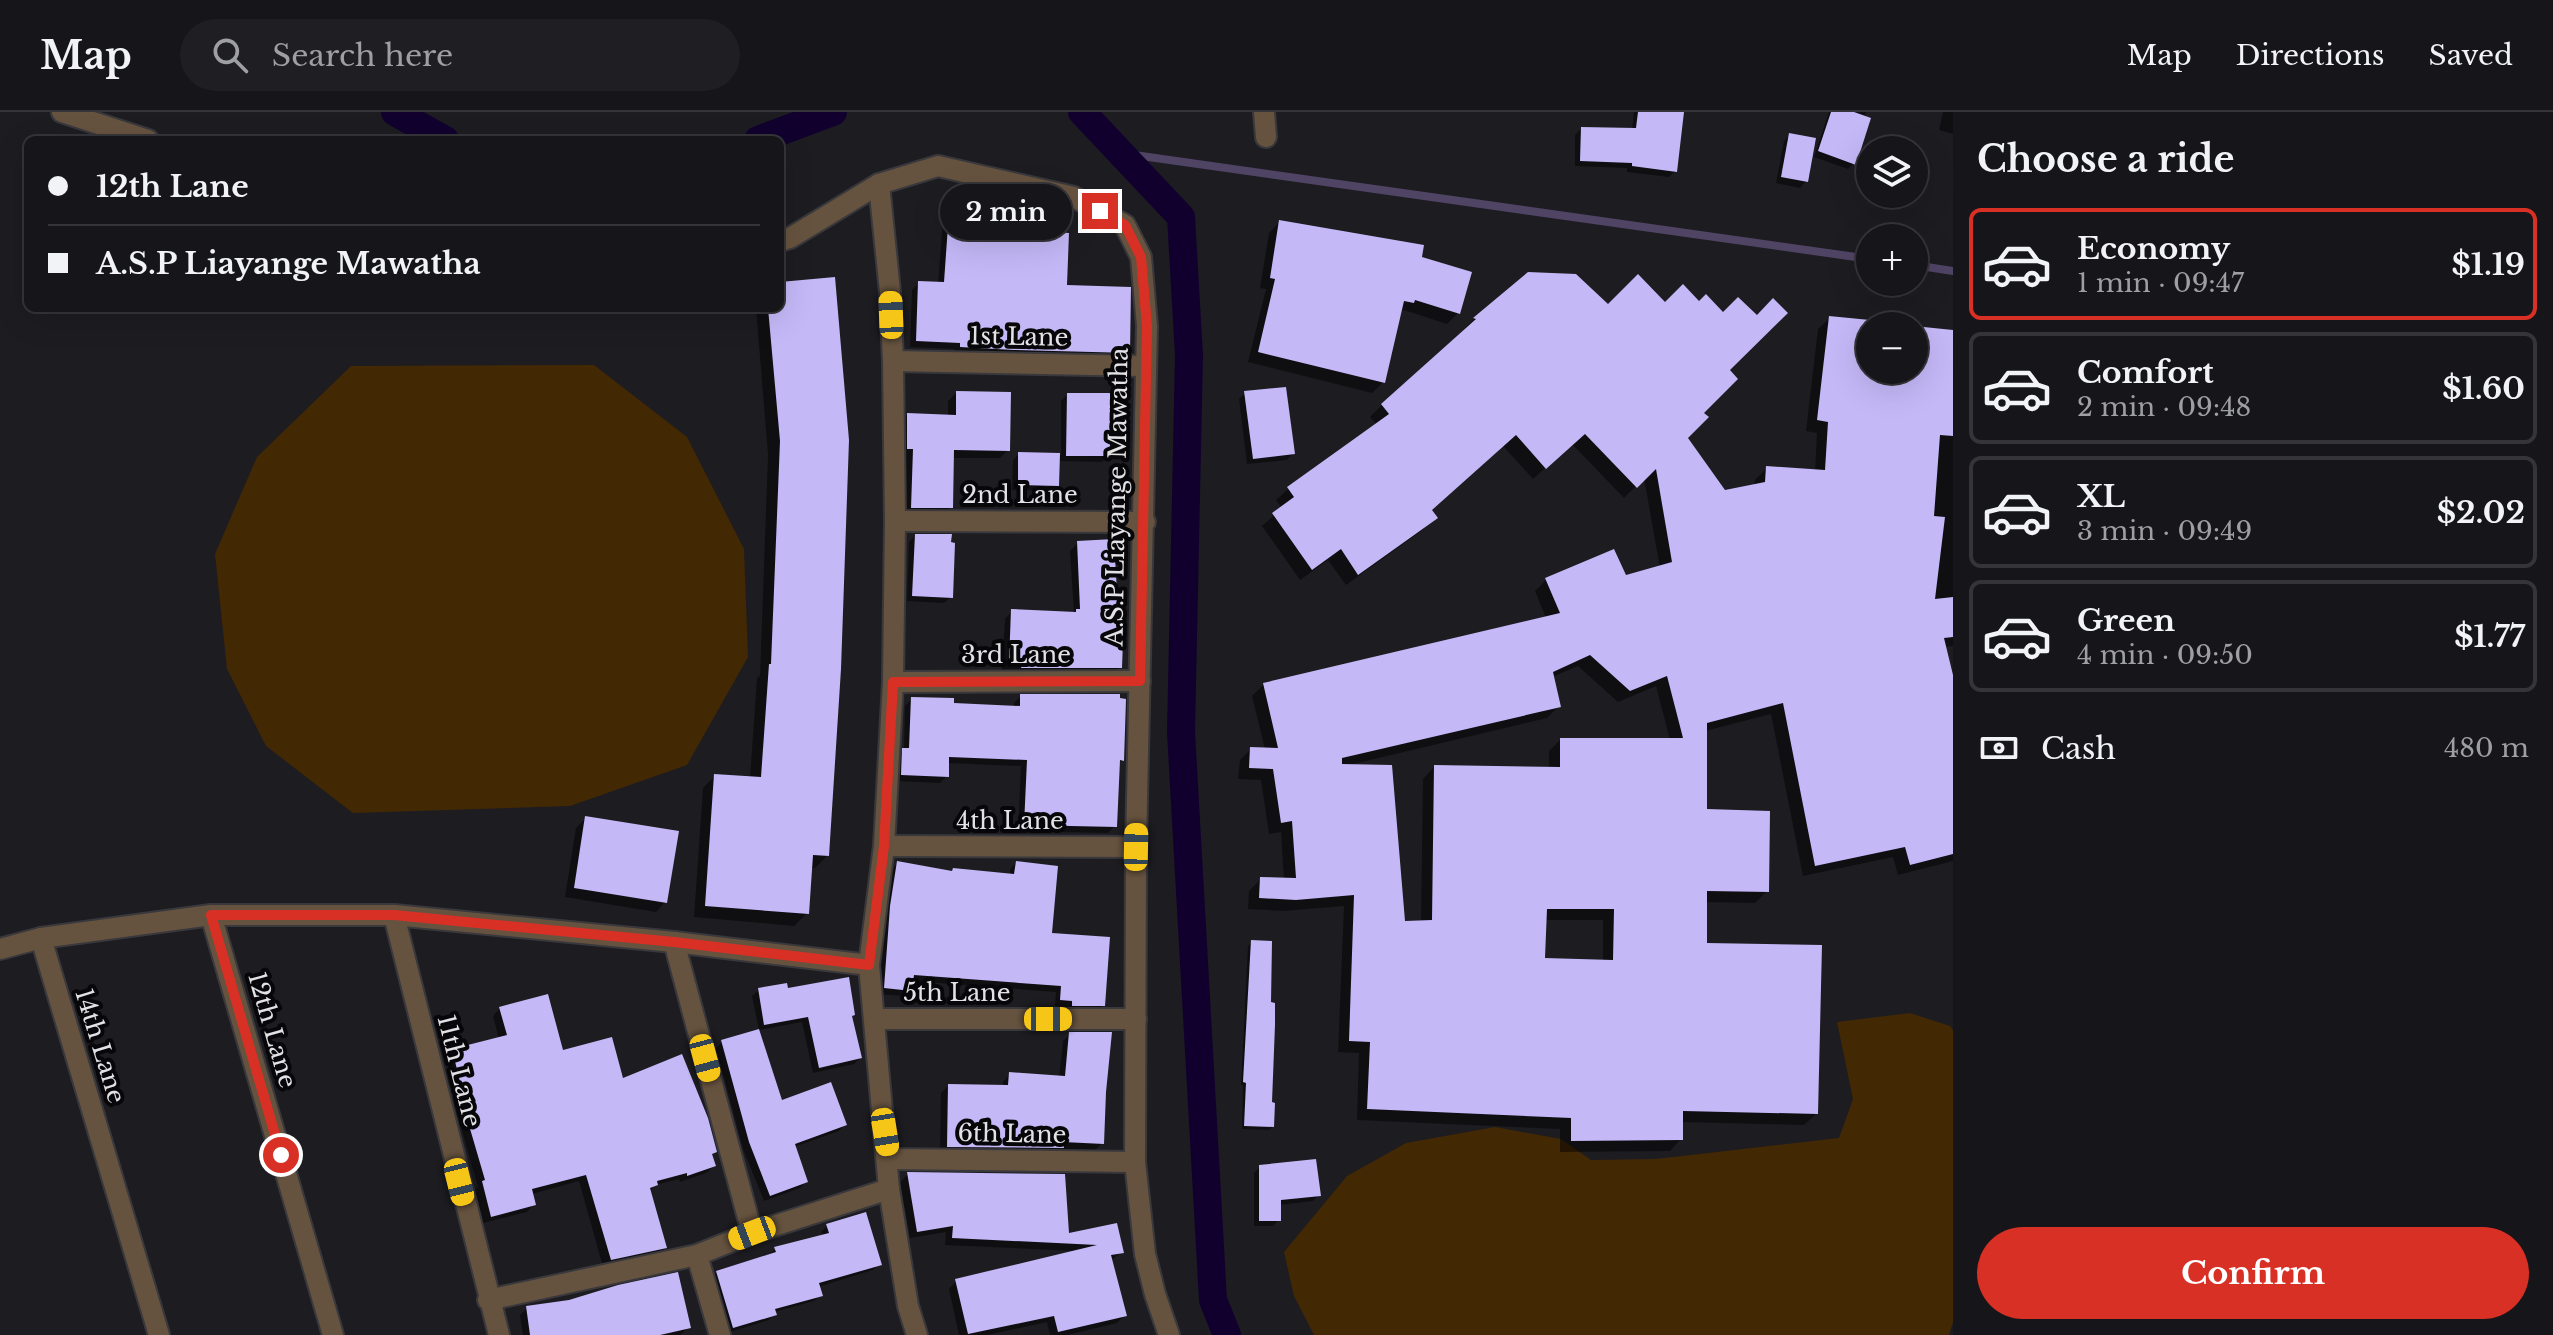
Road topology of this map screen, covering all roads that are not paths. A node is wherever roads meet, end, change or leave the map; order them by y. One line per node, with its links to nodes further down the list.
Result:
1 (62, 112): 3 (street)
2 (1264, 112): 4 (street)
3 (136, 136)
4 (1266, 137)
5 (879, 184): 6 (street, A.S.P Liayange Mawatha); 7 (street); 8 (street, A.S.P Liayange Mawatha)
6 (784, 240)
7 (893, 361): 8 (street, 1st Lane); 9 (street)
8 (1144, 366): 10 (street, A.S.P Liayange Mawatha)
9 (895, 521): 10 (street, 2nd Lane); 12 (street)
10 (1145, 522): 11 (street, A.S.P Liayange Mawatha)
11 (1140, 681): 12 (street, 3rd Lane); 14 (street, A.S.P Liayange Mawatha)
12 (893, 682): 13 (street)
13 (884, 846): 14 (street, 4th Lane); 20 (street)
14 (1136, 847): 22 (street, A.S.P Liayange Mawatha)
15 (211, 915): 16 (street); 17 (street); 30 (street, 12th Lane)
16 (394, 915): 18 (street); 28 (street, 11th Lane)
17 (41, 938): 19 (street); 29 (street, 14th Lane)
18 (674, 942): 20 (street); 26 (street)
19 (0, 949)
20 (869, 965): 21 (street)
21 (874, 1019): 22 (street, 5th Lane); 23 (street)
22 (1136, 1019): 24 (street, A.S.P Liayange Mawatha)
23 (889, 1159): 24 (street, 6th Lane); 25 (street)
24 (1135, 1162): 34 (street, A.S.P Liayange Mawatha)
25 (889, 1189): 26 (street); 33 (street)
26 (752, 1233): 27 (street)
27 (697, 1255): 28 (street); 32 (street)
28 (488, 1300): 31 (street)
29 (159, 1335)
30 (333, 1335)
31 (499, 1335)
32 (720, 1335)
33 (917, 1335)
34 (1169, 1335)

